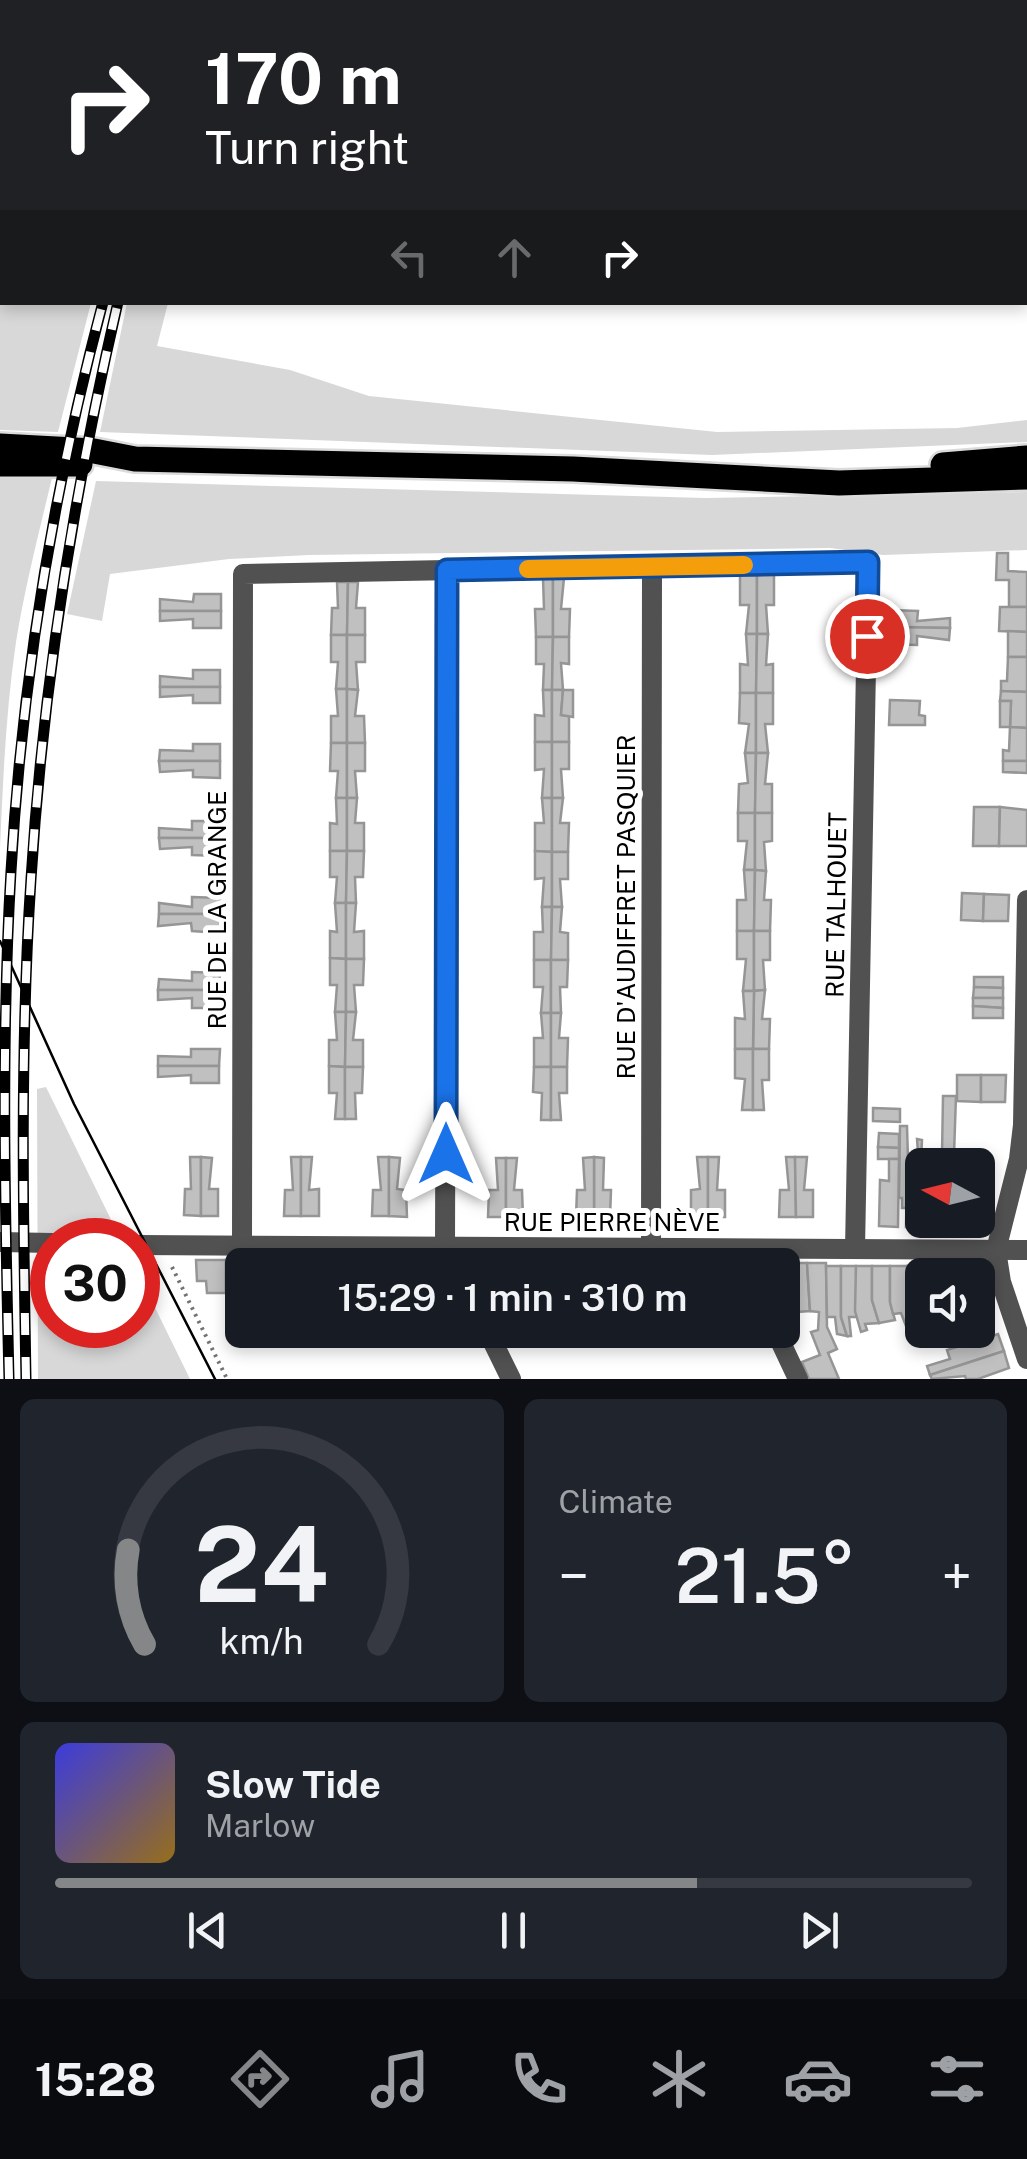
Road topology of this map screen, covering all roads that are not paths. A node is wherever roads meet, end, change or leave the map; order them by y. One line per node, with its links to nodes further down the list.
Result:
1 (0, 446): 3 (main road)
2 (1027, 458): 5 (main road)
3 (135, 459): 4 (main road); 5 (main road)
4 (0, 464)
5 (698, 474): 6 (main road)
6 (1027, 477)
7 (652, 567): 8 (street); 16 (street, RUE D'AUDIFFRET PASQUIER); 17 (street, RUE TALHOUET)
8 (447, 570): 13 (street, RUE DE LA GRANGE); 15 (street)
9 (1027, 900): 18 (street)
10 (0, 1242): 11 (street)
11 (30, 1243)
12 (160, 1245): 13 (street, RUE PIERRE NÈVE)
13 (242, 1245): 14 (street, RUE PIERRE NÈVE)
14 (321, 1248)
15 (453, 1248)
16 (650, 1248)
17 (855, 1249): 18 (street, RUE PIERRE NÈVE); 20 (street, RUE PIERRE NÈVE)
18 (996, 1250): 19 (street, RUE PIERRE NÈVE); 23 (street)
19 (1027, 1250)
20 (800, 1253)
21 (495, 1348): 24 (street)
22 (783, 1348): 25 (street)
23 (1027, 1359)
24 (511, 1379)
25 (798, 1379)

